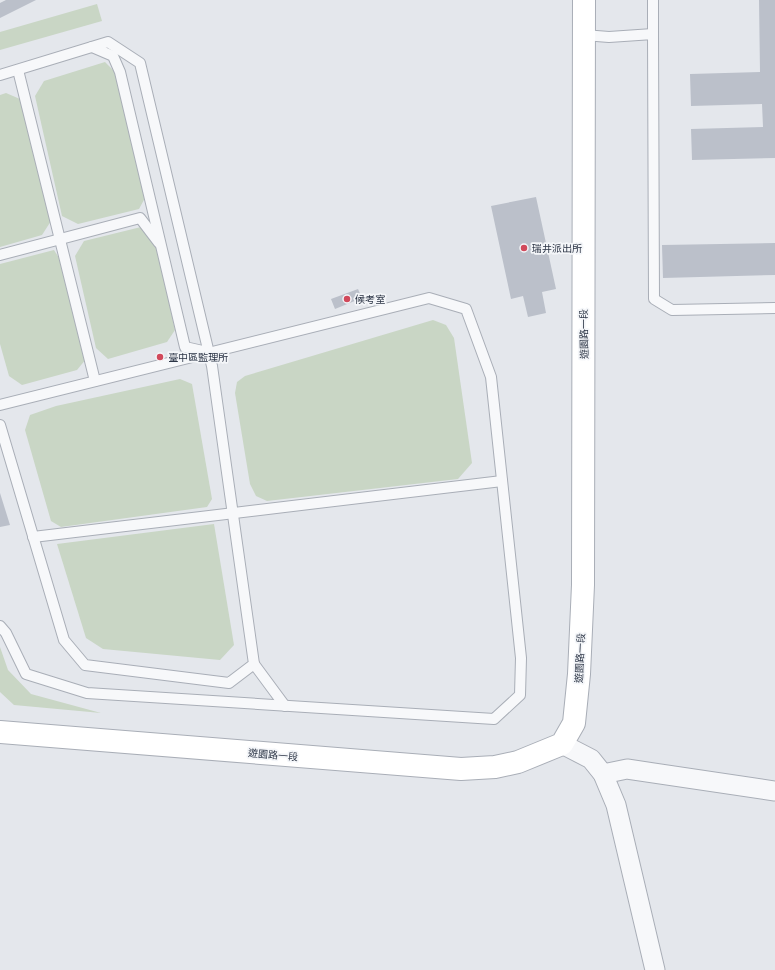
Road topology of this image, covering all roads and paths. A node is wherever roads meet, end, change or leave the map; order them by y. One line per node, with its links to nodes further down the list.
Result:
1 (584, 0): 4 (street, 遊園路一段)
2 (653, 0): 3 (lane)
3 (653, 34): 4 (lane); 11 (lane)
4 (584, 36): 23 (street, 遊園路一段)
5 (92, 47): 6 (lane); 9 (lane); 12 (lane)
6 (18, 70): 7 (lane); 8 (lane)
7 (0, 75)
8 (60, 240): 9 (lane); 10 (lane); 13 (lane)
9 (161, 245): 12 (lane)
10 (0, 256)
11 (775, 308)
12 (209, 352): 13 (lane); 16 (lane); 17 (lane)
13 (95, 381): 14 (lane)
14 (0, 405)
15 (0, 425): 18 (lane)
16 (502, 481): 17 (lane); 21 (lane)
17 (233, 513): 18 (lane); 20 (lane)
18 (33, 537): 20 (lane)
19 (0, 626): 21 (lane)
20 (254, 664): 21 (lane)
21 (285, 706)
22 (0, 732): 23 (street, 遊園路一段)
23 (562, 744): 24 (street)
24 (603, 774): 25 (street); 26 (street)
25 (775, 791)
26 (655, 970)

